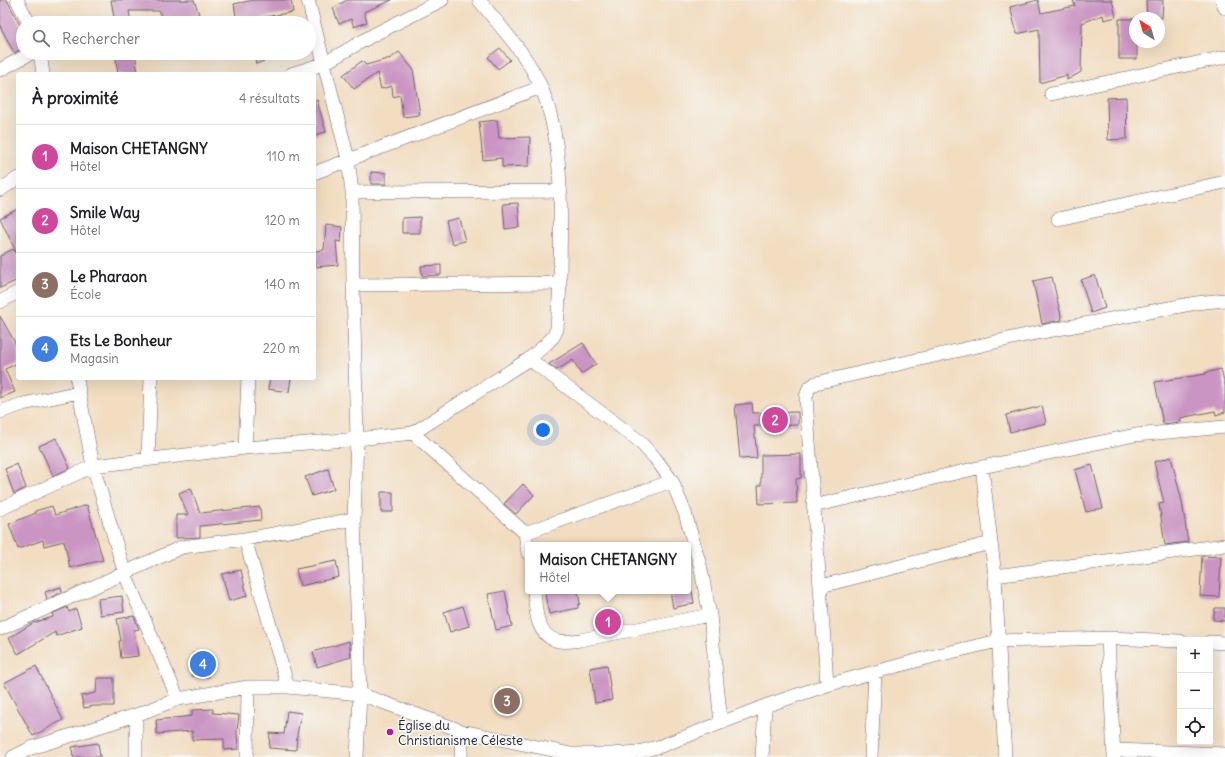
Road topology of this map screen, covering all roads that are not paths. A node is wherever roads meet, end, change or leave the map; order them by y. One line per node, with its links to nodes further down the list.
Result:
1 (17, 0): 7 (street)
2 (308, 0): 8 (street)
3 (442, 0): 13 (street)
4 (479, 0): 17 (street)
5 (1222, 0): 6 (street)
6 (1225, 8)
7 (25, 16)
8 (312, 16)
9 (316, 34): 13 (street)
10 (1225, 56): 18 (street)
11 (18, 60): 14 (street)
12 (41, 60): 15 (street)
13 (323, 64): 16 (street); 19 (street)
14 (0, 70)
15 (43, 72)
16 (297, 72)
17 (541, 87): 19 (street); 24 (street)
18 (1052, 94)
19 (348, 159): 20 (street); 25 (street)
20 (316, 172)
21 (16, 179): 23 (street)
22 (1225, 182): 26 (street)
23 (0, 190)
24 (561, 191): 25 (street); 27 (street)
25 (352, 192): 28 (street)
26 (1058, 219)
27 (560, 283): 28 (street); 32 (street)
28 (353, 284): 40 (street)
29 (16, 293): 31 (street)
30 (1225, 300): 46 (street)
31 (0, 302)
32 (529, 359): 39 (street); 45 (street)
33 (77, 380): 36 (street)
34 (151, 380): 42 (street)
35 (248, 380): 41 (street)
36 (79, 392): 37 (street); 43 (street)
37 (0, 412)
38 (1225, 427): 44 (street)
39 (413, 433): 40 (street); 49 (street)
40 (357, 439): 41 (street); 48 (street)
41 (245, 448): 42 (street)
42 (148, 459): 43 (street)
43 (93, 466): 47 (street); 54 (street)
44 (982, 467): 46 (street); 52 (street)
45 (672, 481): 49 (street); 58 (street)
46 (813, 506): 56 (street)
47 (0, 509)
48 (354, 519): 50 (street); 69 (street)
49 (525, 533): 51 (street)
50 (245, 538): 54 (street); 68 (street)
51 (526, 542)
52 (991, 543): 55 (street); 56 (street)
53 (1225, 545): 55 (street)
54 (125, 574): 59 (street); 70 (street)
55 (994, 576): 61 (street)
56 (821, 586): 66 (street)
57 (534, 594): 58 (street)
58 (710, 615): 73 (street)
59 (0, 629)
60 (1108, 638): 61 (street); 62 (street); 75 (street)
61 (998, 641): 65 (street); 86 (street)
62 (1177, 641)
63 (1213, 642): 64 (street)
64 (1225, 643)
65 (875, 672): 66 (street); 85 (street)
66 (827, 685): 71 (street)
67 (248, 687): 68 (street); 70 (street); 81 (street)
68 (288, 687): 69 (street)
69 (360, 694): 74 (street); 82 (street)
70 (178, 699): 72 (street)
71 (765, 706): 73 (street); 84 (street)
72 (136, 715): 79 (street); 80 (street)
73 (721, 723): 77 (street)
74 (462, 731): 77 (street); 83 (street)
75 (1114, 754): 78 (street)
76 (1225, 754): 78 (street)
77 (571, 755)
78 (1201, 755)
79 (13, 757)
80 (136, 757)
81 (247, 757)
82 (357, 757)
83 (461, 757)
84 (762, 757)
85 (871, 757)
86 (1005, 757)

